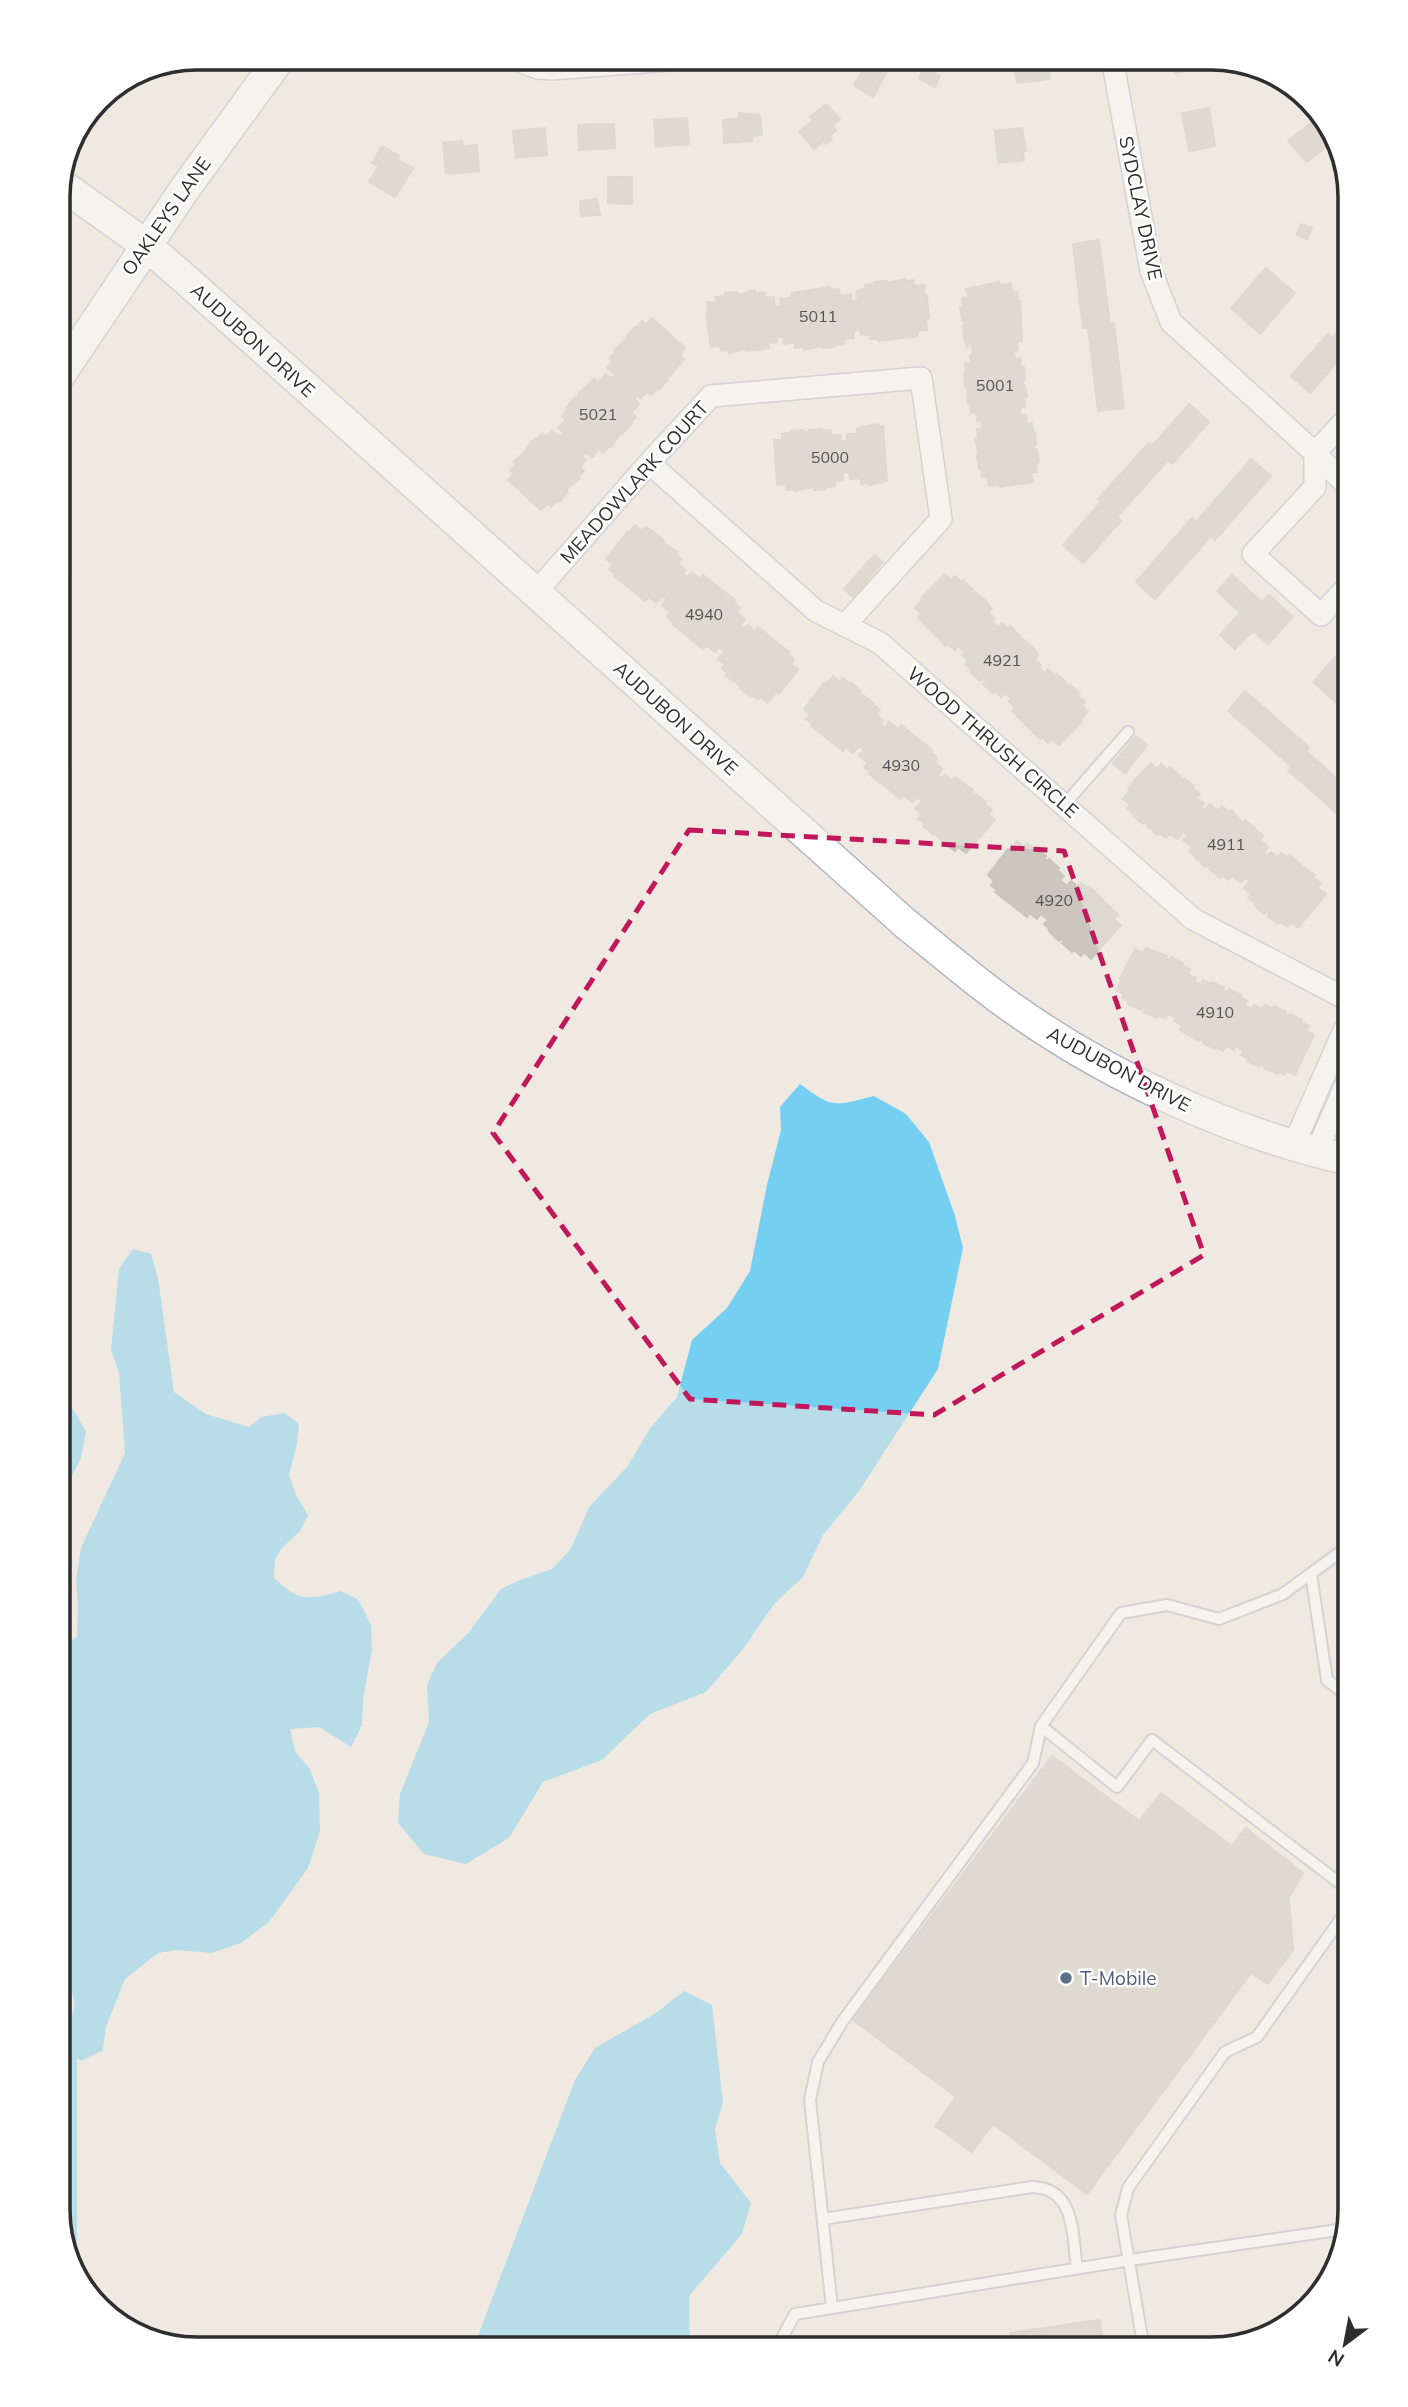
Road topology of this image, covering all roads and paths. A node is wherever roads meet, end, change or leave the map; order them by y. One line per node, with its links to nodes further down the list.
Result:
1 (271, 70): 4 (street, OAKLEYS LANE)
2 (1114, 70): 7 (street, SYDCLAY DRIVE)
3 (70, 192): 4 (street, AUDUBON DRIVE)
4 (146, 245): 5 (street, OAKLEYS LANE); 10 (street, AUDUBON DRIVE)
5 (70, 360)
6 (1338, 428): 7 (street)
7 (1315, 453): 9 (street, SYDCLAY DRIVE); 11 (street)
8 (649, 463): 10 (street, MEADOWLARK COURT); 12 (street, WOOD THRUSH CIRCLE); 12 (street, MEADOWLARK COURT)
9 (1338, 477)
10 (535, 593): 18 (street, AUDUBON DRIVE)
11 (1338, 597)
12 (845, 625): 14 (street, WOOD THRUSH CIRCLE)
13 (1128, 732): 14 (lane)
14 (1064, 805): 15 (street, WOOD THRUSH CIRCLE)
15 (1338, 995)
16 (1338, 1048): 18 (street)
17 (1338, 1094): 18 (street)
18 (1305, 1148): 19 (street, AUDUBON DRIVE)
19 (1338, 1157)
20 (1338, 1554): 21 (lane)
21 (1311, 1574): 22 (lane); 23 (lane)
22 (1338, 1689)
23 (1041, 1726): 24 (lane); 26 (lane)
24 (1338, 1882)
25 (1338, 1923): 28 (lane)
26 (823, 2219): 29 (lane); 30 (lane)
27 (1337, 2230): 28 (lane)
28 (1130, 2260): 29 (lane); 32 (lane)
29 (1077, 2268): 30 (lane)
30 (832, 2308): 31 (lane)
31 (783, 2337)
32 (1142, 2337)

